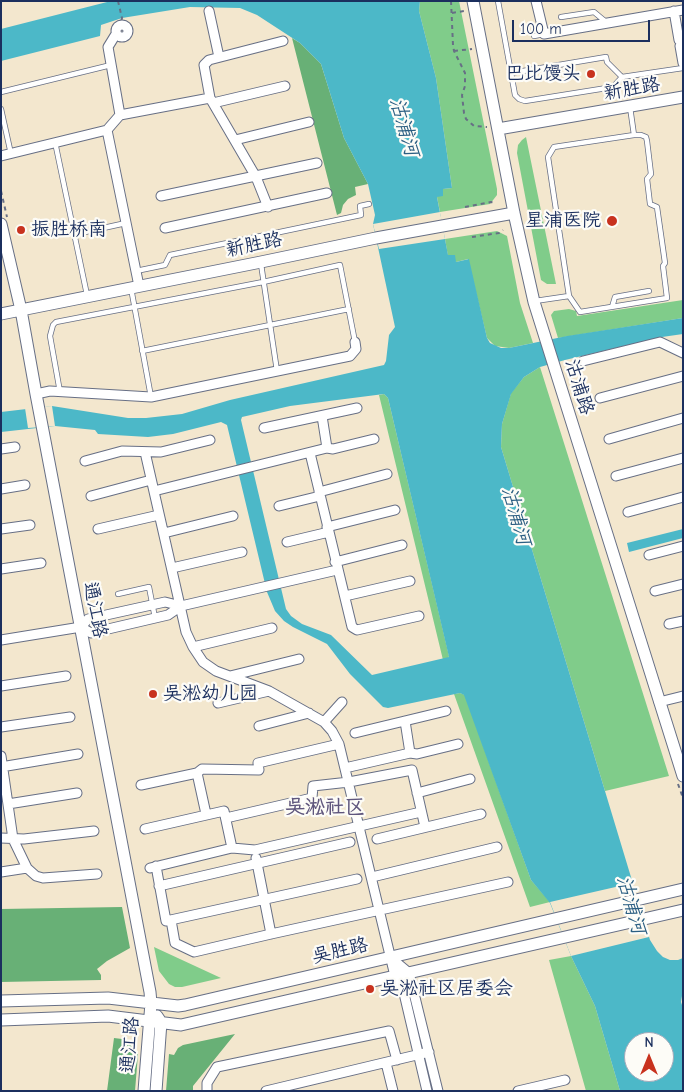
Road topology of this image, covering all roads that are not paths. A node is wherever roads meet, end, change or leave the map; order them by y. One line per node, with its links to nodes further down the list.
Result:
1 (473, 1): 26 (street, 沽浦路)
2 (498, 1): 16 (lane)
3 (536, 1): 9 (street)
4 (678, 10): 7 (street); 13 (street)
5 (209, 11): 12 (street)
6 (561, 17): 7 (lane)
7 (607, 23): 9 (street)
8 (119, 26): 14 (street)
9 (544, 34): 10 (lane)
10 (534, 36)
11 (283, 41): 12 (street)
12 (219, 57): 21 (street)
13 (683, 63)
14 (111, 65): 19 (lane); 24 (street)
15 (683, 68): 17 (lane)
16 (512, 73): 17 (lane); 17 (lane)
17 (622, 77)
18 (285, 86): 21 (street)
19 (1, 92)
20 (683, 97): 22 (street, 新胜路)
21 (212, 100): 24 (street); 29 (street)
22 (630, 107): 26 (street, 新胜路); 28 (lane)
23 (1, 109): 31 (lane)
24 (120, 114): 27 (street)
25 (309, 122): 29 (street)
26 (493, 128): 39 (street, 沽浦路)
27 (107, 130): 30 (street); 40 (street)
28 (634, 135): 50 (lane); 53 (lane)
29 (235, 140): 34 (street)
30 (55, 142): 31 (street); 43 (lane)
31 (11, 154): 32 (street)
32 (1, 156)
33 (317, 163): 34 (street)
34 (256, 176): 36 (street); 38 (street)
35 (327, 193): 38 (street)
36 (161, 196)
37 (370, 204): 45 (lane)
38 (268, 207): 42 (street)
39 (514, 213): 44 (street, 新胜路); 51 (street, 沽浦路)
40 (126, 223): 43 (lane); 45 (street)
41 (1, 224): 55 (street, 通江路)
42 (165, 228)
43 (76, 234): 49 (lane)
44 (261, 262): 46 (lane); 47 (street, 新胜路)
45 (136, 271): 47 (street)
46 (263, 282): 52 (lane); 54 (lane); 57 (lane)
47 (135, 287): 49 (street, 新胜路); 52 (lane)
48 (649, 291): 53 (lane)
49 (88, 296): 55 (street, 新胜路)
50 (569, 296): 51 (lane); 53 (lane)
51 (534, 302): 132 (street, 沽浦路)
52 (135, 307): 59 (lane); 64 (lane)
53 (612, 307)
54 (349, 309): 57 (lane); 58 (lane)
55 (21, 310): 56 (street, 新胜路); 65 (street, 通江路)
56 (1, 314)
57 (270, 325): 59 (lane); 62 (lane)
58 (355, 342): 62 (street)
59 (142, 350): 66 (lane)
60 (683, 353): 61 (street)
61 (584, 361)
62 (277, 371): 66 (street)
63 (683, 376): 67 (street)
64 (60, 392): 65 (street); 66 (street)
65 (36, 394): 121 (street, 通江路)
66 (151, 397)
67 (600, 398)
68 (357, 408): 69 (street)
69 (322, 416): 71 (street); 76 (street)
70 (683, 418): 74 (street)
71 (264, 428)
72 (210, 440): 78 (street)
73 (374, 440): 76 (street)
74 (609, 440)
75 (15, 447): 77 (street)
76 (328, 448): 79 (street)
77 (1, 449)
78 (145, 452): 81 (street); 84 (street)
79 (310, 453): 87 (street); 88 (street)
80 (683, 458): 83 (street)
81 (85, 461)
82 (387, 474): 88 (street)
83 (616, 476)
84 (151, 480): 87 (street); 89 (street)
85 (26, 486): 86 (street)
86 (1, 489)
87 (154, 491): 94 (street)
88 (320, 494): 91 (street); 99 (street)
89 (91, 496)
90 (683, 497): 93 (street)
91 (279, 506)
92 (395, 510): 99 (street)
93 (628, 512)
94 (159, 514): 98 (street); 100 (street)
95 (234, 516): 100 (street)
96 (30, 525): 97 (street)
97 (1, 529)
98 (98, 529)
99 (328, 529): 101 (street); 107 (street)
100 (164, 533): 108 (street)
101 (287, 542)
102 (402, 545): 107 (street)
103 (683, 546): 105 (street)
104 (242, 552): 108 (street)
105 (649, 555)
106 (40, 563): 109 (street)
107 (336, 566): 114 (street); 116 (street)
108 (172, 568): 116 (street)
109 (1, 569)
110 (410, 581): 114 (street)
111 (683, 584): 112 (street)
112 (655, 591)
113 (118, 594): 115 (lane)
114 (345, 596): 117 (street)
115 (153, 604): 116 (street); 118 (lane); 121 (street)
116 (180, 606): 118 (street); 124 (street)
117 (419, 616)
118 (155, 618): 121 (street)
119 (683, 621): 120 (street)
120 (669, 624)
121 (80, 627): 123 (street); 192 (street, 通江路)
122 (272, 628): 124 (street)
123 (1, 640)
124 (193, 647): 127 (street)
125 (299, 659): 127 (street)
126 (66, 676): 128 (street)
127 (230, 676): 129 (street)
128 (1, 686)
129 (269, 691): 133 (street); 135 (street)
130 (683, 696): 132 (street)
131 (342, 702): 138 (street)
132 (660, 702): 150 (street, 沽浦路)
133 (218, 703)
134 (446, 711): 137 (street)
135 (309, 713): 138 (street); 139 (street)
136 (70, 717): 140 (street)
137 (405, 721): 141 (street); 144 (street)
138 (324, 722): 142 (street)
139 (259, 726)
140 (1, 727)
141 (355, 733)
142 (339, 744): 148 (street); 149 (street)
143 (458, 744): 144 (street)
144 (410, 753): 148 (street)
145 (78, 754): 147 (street)
146 (1, 756): 147 (street)
147 (2, 766): 156 (street)
148 (345, 768): 152 (street)
149 (197, 773): 153 (street); 160 (street)
150 (683, 776)
151 (470, 780): 155 (street)
152 (349, 782): 155 (street); 162 (street); 163 (street)
153 (141, 785)
154 (77, 793): 157 (street)
155 (417, 793): 158 (street)
156 (4, 795): 157 (street)
157 (8, 804): 159 (street)
158 (422, 812): 163 (street); 164 (street)
159 (5, 814): 169 (street)
160 (206, 814): 162 (street); 165 (street)
161 (481, 814): 164 (street)
162 (226, 818): 172 (street)
163 (360, 827): 173 (street); 178 (street)
164 (425, 827): 168 (street)
165 (145, 829)
166 (94, 831): 169 (street)
167 (1, 838): 169 (street)
168 (377, 838)
169 (13, 839): 175 (street)
170 (350, 842): 174 (street)
171 (497, 847): 178 (street)
172 (232, 848): 173 (street); 181 (street)
173 (255, 850): 174 (street)
174 (257, 863): 181 (street); 183 (street)
175 (27, 868): 176 (street); 177 (street)
176 (1, 872)
177 (97, 874)
178 (372, 877): 184 (street)
179 (356, 879): 183 (street)
180 (508, 882): 184 (street)
181 (159, 886): 186 (street)
182 (683, 890): 188 (street, 吴胜路)
183 (264, 899): 186 (street); 187 (street)
184 (380, 910): 187 (street); 188 (street)
185 (683, 910): 189 (street, 吴胜路)
186 (171, 920): 187 (street)
187 (271, 934)
188 (391, 957): 189 (street); 190 (street); 192 (street, 吴胜路)
189 (409, 973): 190 (street, 吴胜路); 195 (street)
190 (396, 976): 194 (street, 吴胜路); 196 (street)
191 (1, 1001): 192 (street, 吴胜路)
192 (151, 1003): 194 (street, 通江路)
193 (1, 1020): 194 (street, 吴胜路)
194 (155, 1022): 200 (street, 通江路); 201 (street, 通江路)
195 (429, 1052): 196 (street); 206 (street)
196 (418, 1055): 197 (street); 205 (street)
197 (397, 1060): 198 (street); 202 (street)
198 (386, 1063): 203 (street); 204 (street)
199 (565, 1080): 207 (street)
200 (144, 1091)
201 (156, 1091)
202 (207, 1091)
203 (266, 1091)
204 (393, 1091)
205 (427, 1091)
206 (438, 1091)
207 (518, 1091)

